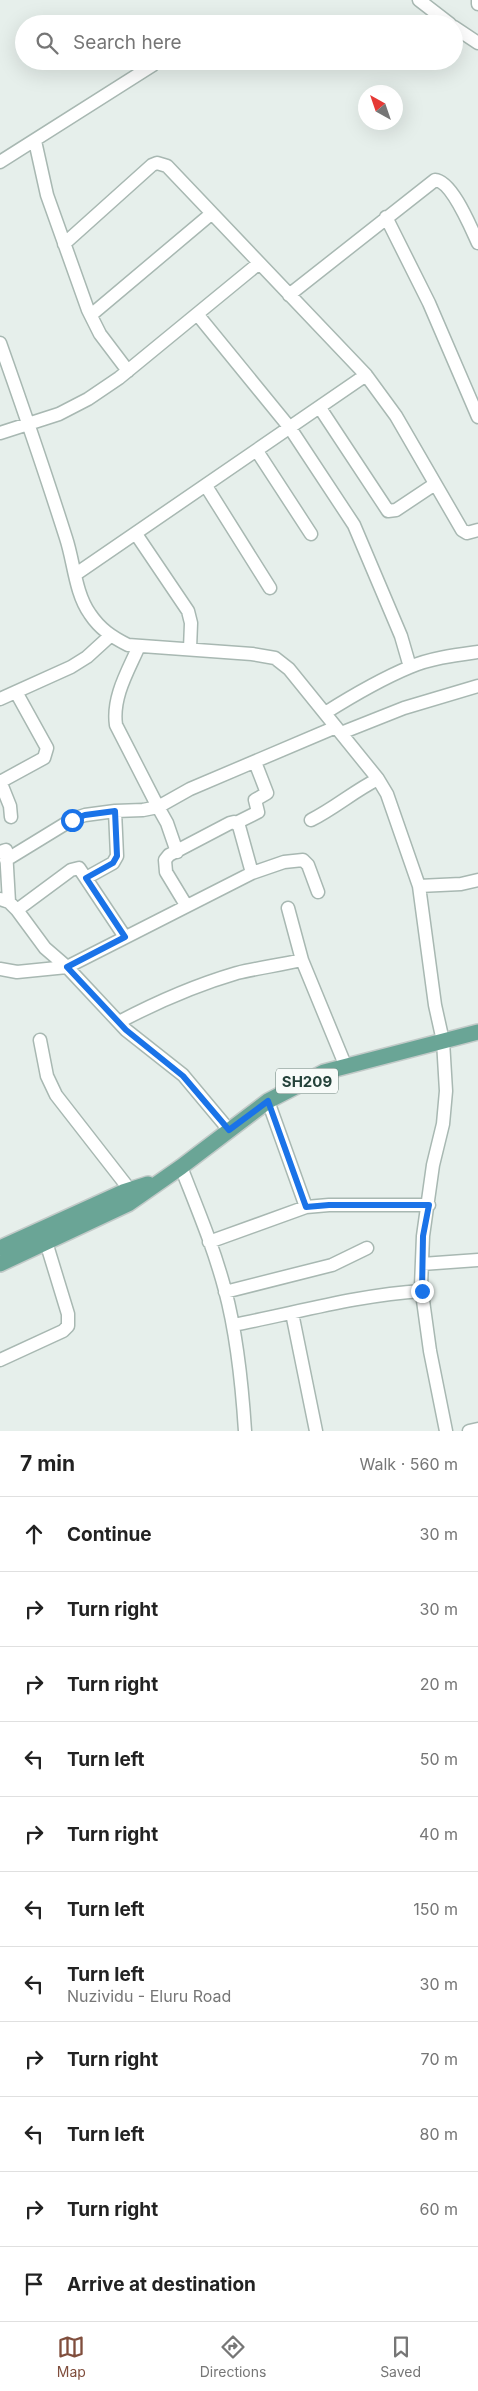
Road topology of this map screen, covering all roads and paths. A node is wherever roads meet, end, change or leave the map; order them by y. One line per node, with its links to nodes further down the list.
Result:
1 (419, 0): 4 (street)
2 (478, 0): 3 (street)
3 (478, 4)
4 (438, 15)
5 (463, 33): 6 (street)
6 (478, 43)
7 (145, 70): 8 (street)
8 (35, 141): 9 (street); 13 (street)
9 (0, 162)
10 (211, 214): 13 (street); 14 (street); 17 (street)
11 (386, 217): 12 (street); 15 (street); 22 (street)
12 (478, 243)
13 (64, 244): 17 (street)
14 (258, 264): 15 (street); 16 (street)
15 (289, 295): 20 (street)
16 (198, 314): 19 (street); 24 (street)
17 (91, 315): 19 (street)
18 (0, 342): 23 (street)
19 (128, 370): 23 (street)
20 (366, 375): 21 (street); 27 (street)
21 (320, 408): 24 (street); 27 (street)
22 (478, 417)
23 (30, 425): 25 (street); 32 (street)
24 (290, 428): 26 (street); 38 (street)
25 (0, 432)
26 (257, 451): 28 (street); 31 (street)
27 (435, 484): 29 (street)
28 (206, 486): 30 (street); 33 (street)
29 (478, 530)
30 (136, 534): 32 (street); 36 (street)
31 (311, 534)
32 (76, 574): 34 (street)
33 (270, 588)
34 (110, 636): 35 (street); 40 (street)
35 (139, 646): 36 (street); 47 (street)
36 (190, 650): 42 (street)
37 (478, 652): 38 (street)
38 (410, 667): 42 (street)
39 (478, 686): 43 (street)
40 (16, 692): 41 (street); 46 (street)
41 (0, 698)
42 (326, 713): 43 (street)
43 (339, 730): 44 (street); 45 (street)
44 (255, 762): 47 (street); 51 (street)
45 (378, 779): 50 (street); 57 (street)
46 (0, 782): 49 (street)
47 (158, 807): 48 (street); 52 (street)
48 (115, 811): 53 (street); 55 (street)
49 (11, 817)
50 (311, 820)
51 (236, 823): 52 (street); 54 (street)
52 (177, 852): 60 (street)
53 (3, 856): 59 (street)
54 (252, 872): 58 (street); 60 (street)
55 (86, 878): 59 (street); 62 (street)
56 (478, 880): 57 (street)
57 (419, 886): 69 (street)
58 (318, 892)
59 (8, 904): 64 (street)
60 (186, 906): 62 (street)
61 (288, 908): 63 (street)
62 (125, 937): 64 (street)
63 (302, 960): 66 (street); 70 (street)
64 (67, 967): 65 (street); 66 (street)
65 (0, 969)
66 (119, 1022): 72 (street)
67 (478, 1032): 69 (main road, SH209)
68 (40, 1040): 75 (street)
69 (443, 1041): 70 (main road, SH209); 76 (street)
70 (346, 1066): 71 (main road, SH209)
71 (268, 1101): 72 (main road, SH209); 77 (street)
72 (229, 1130): 73 (main road, SH209)
73 (181, 1167): 74 (main road, SH209); 79 (street)
74 (159, 1181): 75 (main road, SH209); 78 (main road, SH209)
75 (130, 1190): 80 (main road, SH209)
76 (429, 1205): 77 (street); 84 (street)
77 (306, 1207): 79 (street)
78 (46, 1242): 83 (main road, SH209); 89 (street)
79 (209, 1242): 86 (street)
80 (0, 1248)
81 (368, 1248): 86 (street)
82 (478, 1260): 84 (street)
83 (0, 1264)
84 (422, 1264): 85 (street)
85 (421, 1285): 87 (street); 93 (street)
86 (226, 1292): 88 (street)
87 (292, 1312): 88 (street); 92 (street)
88 (233, 1325): 91 (street)
89 (0, 1360)
90 (478, 1430): 94 (street)
91 (245, 1431)
92 (316, 1431)
93 (446, 1431)
94 (469, 1431)

